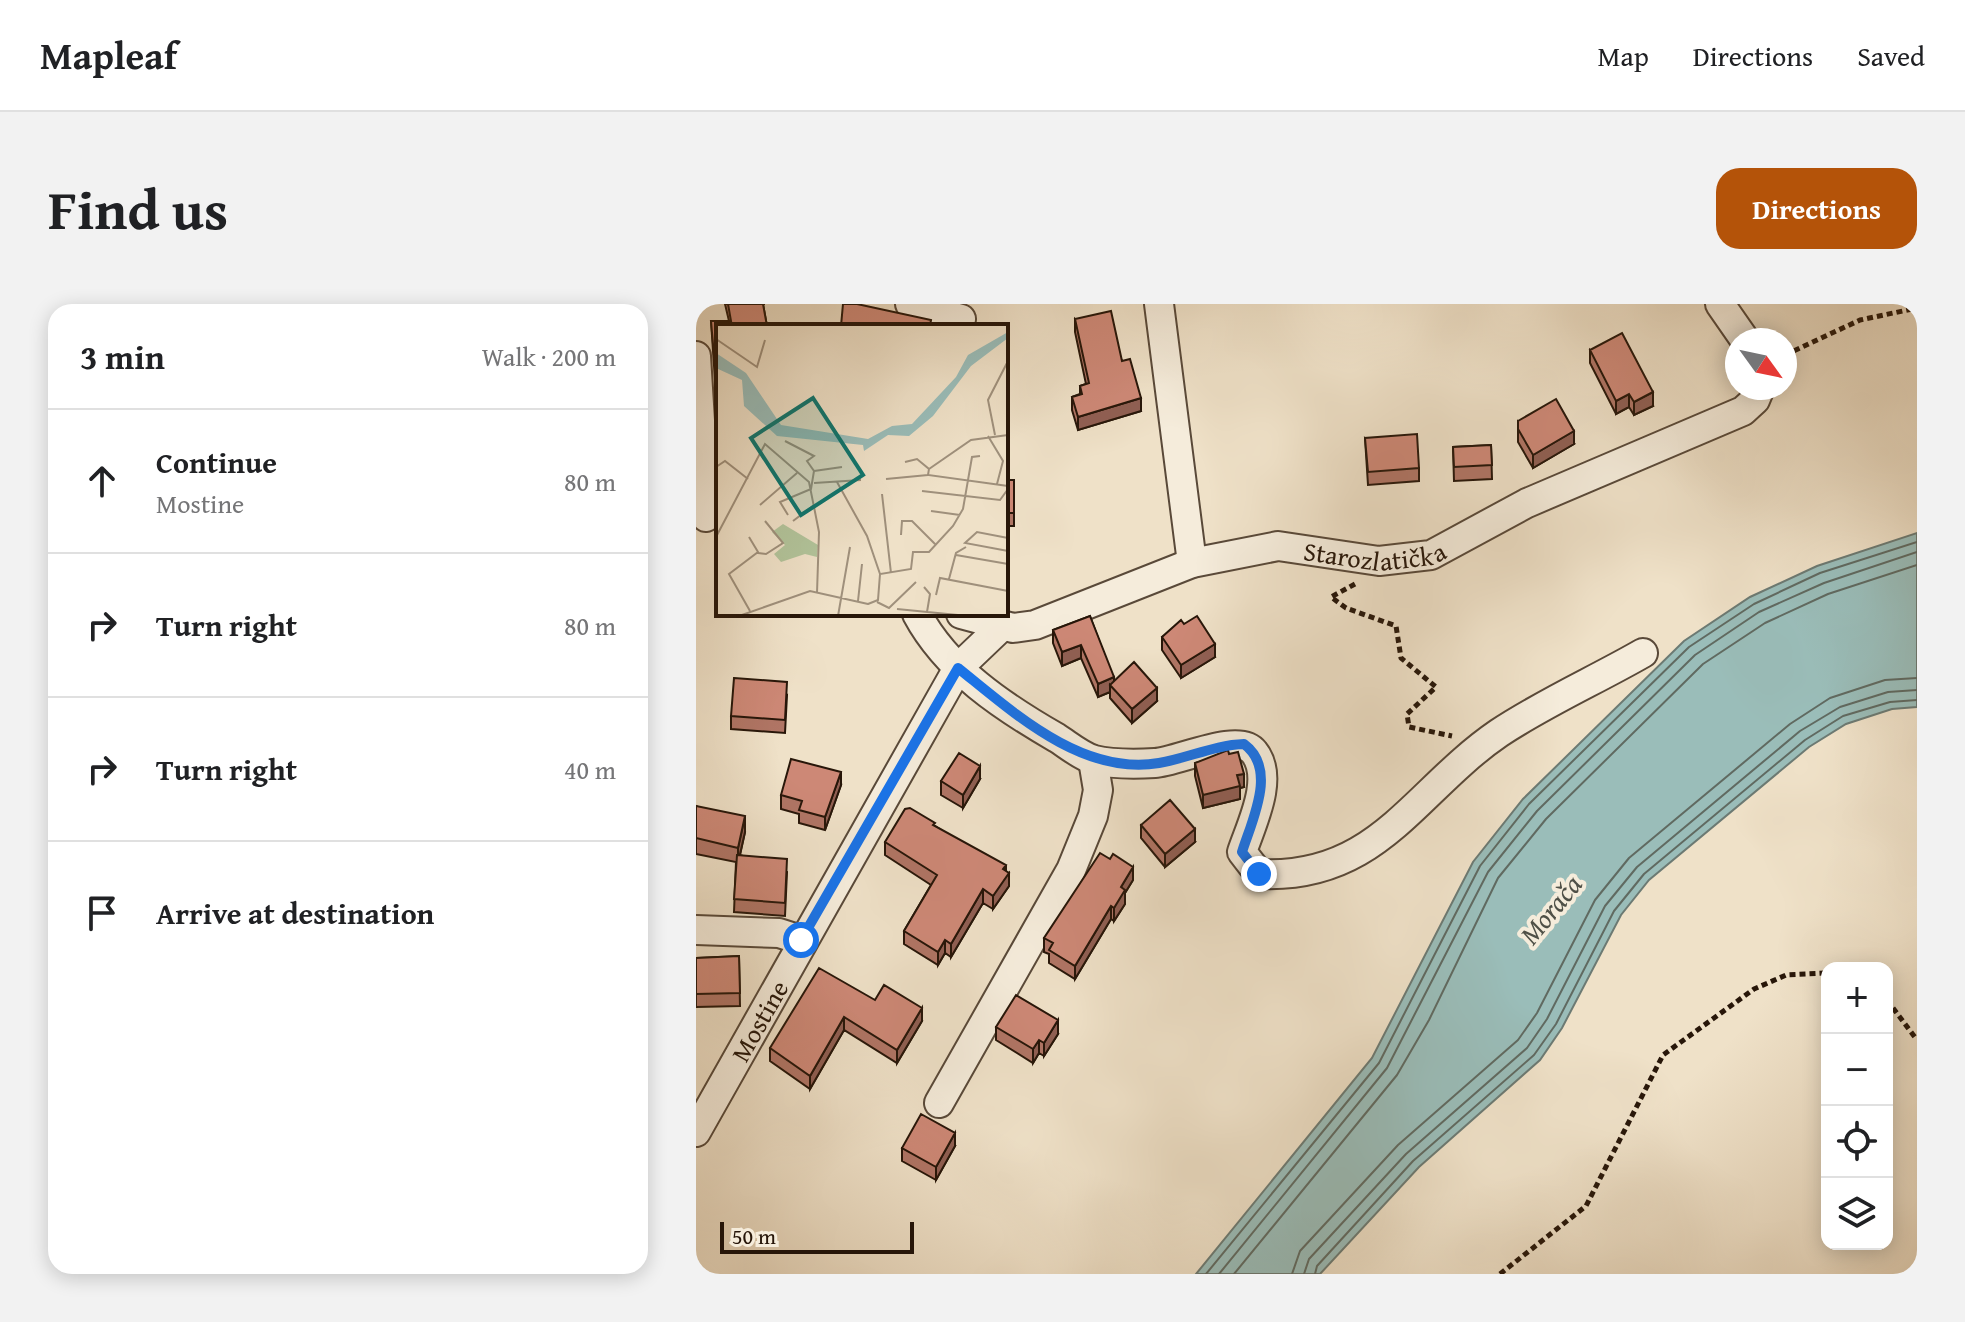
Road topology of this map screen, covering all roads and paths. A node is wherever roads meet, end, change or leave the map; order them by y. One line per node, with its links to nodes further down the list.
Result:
1 (910, 304): 5 (street)
2 (1159, 304): 11 (street)
3 (1720, 304): 6 (street)
4 (1917, 308): 7 (path)
5 (962, 316)
6 (1737, 328)
7 (1797, 349)
8 (696, 356): 10 (street)
9 (1755, 400): 11 (street, Starozlatička)
10 (707, 517)
11 (1192, 563): 15 (street, Starozlatička)
12 (1360, 581): 18 (path)
13 (918, 616): 17 (street)
14 (967, 616): 15 (street, Starozlatička)
15 (1001, 627): 17 (street, Mostine)
16 (1643, 653): 18 (street)
17 (958, 668): 19 (street); 21 (street, Mostine)
18 (1488, 742): 19 (street)
19 (1093, 760): 25 (street)
20 (696, 930): 21 (street)
21 (801, 940): 26 (street, Mostine)
22 (1821, 973): 27 (path)
23 (1893, 1008): 24 (path)
24 (1917, 1040)
25 (939, 1103)
26 (696, 1132)
27 (1500, 1274)

